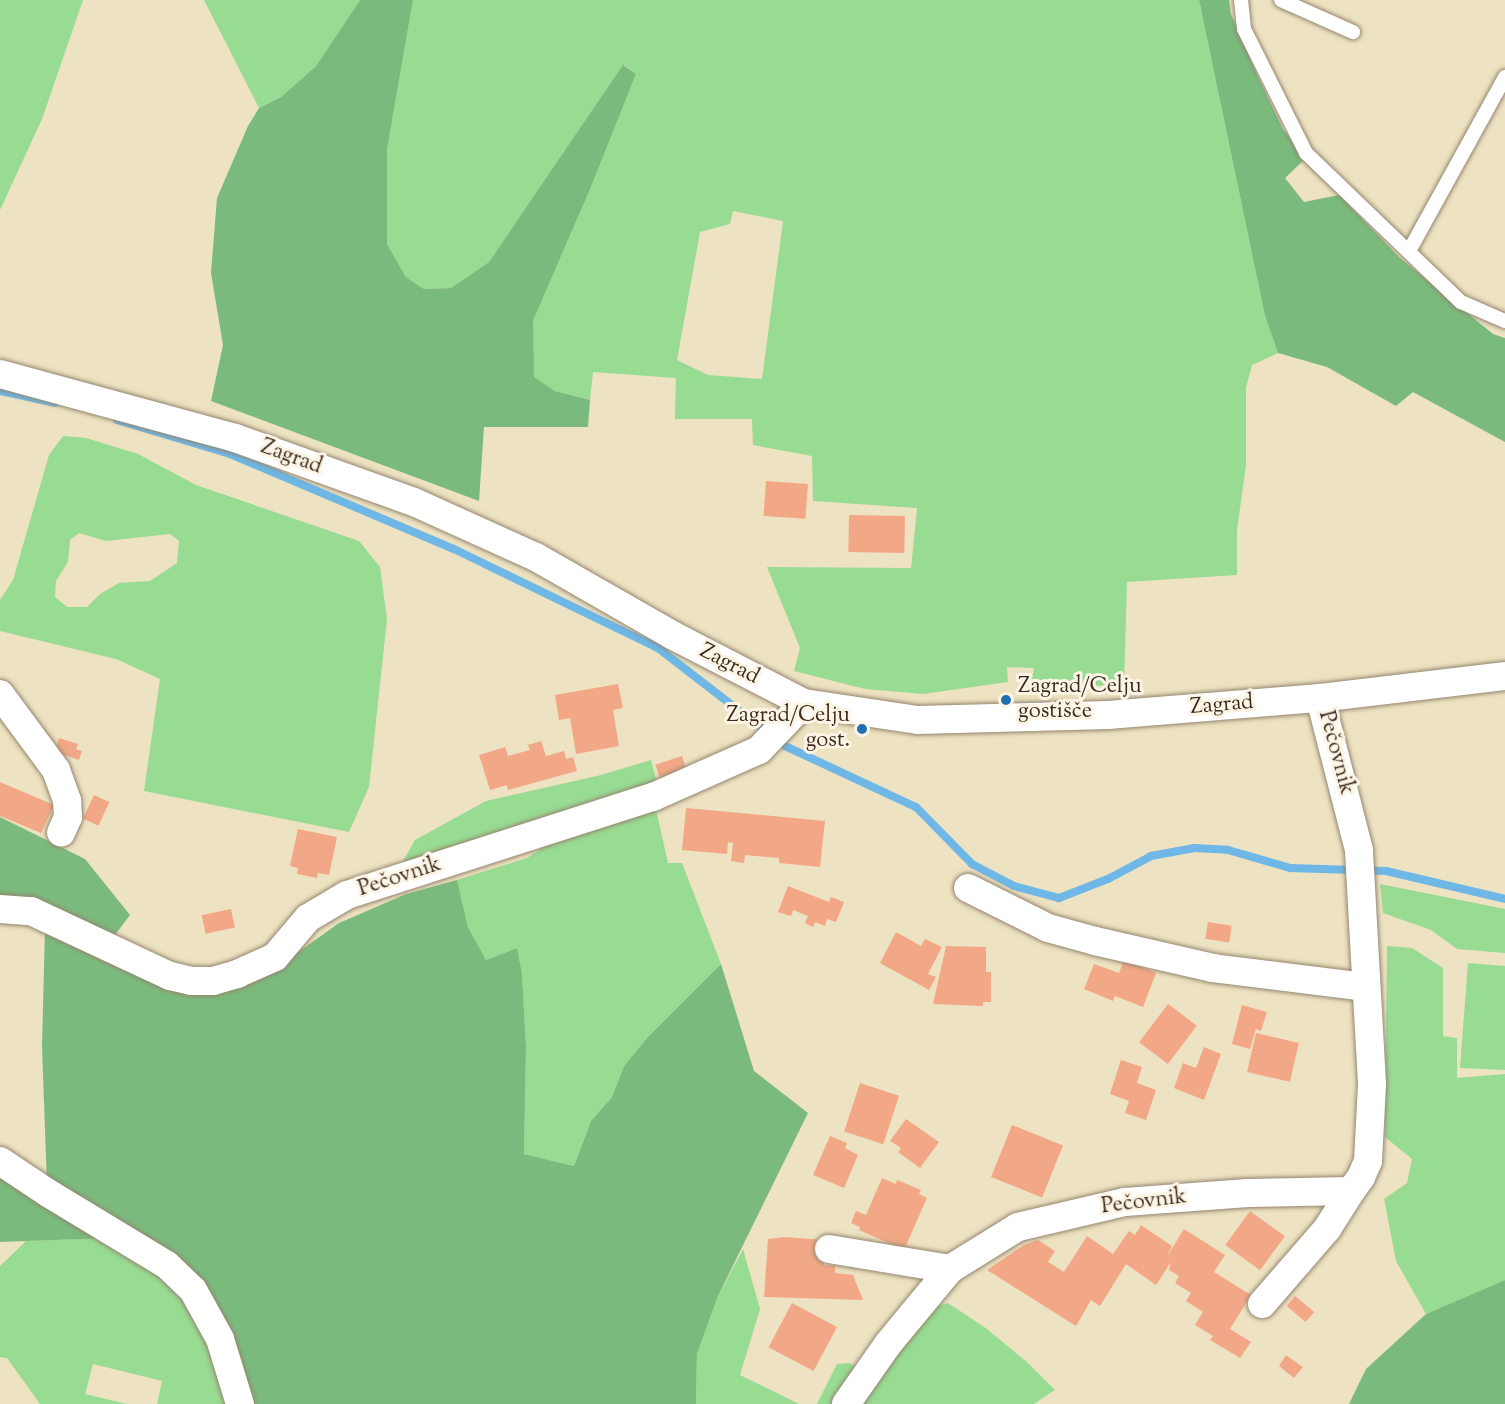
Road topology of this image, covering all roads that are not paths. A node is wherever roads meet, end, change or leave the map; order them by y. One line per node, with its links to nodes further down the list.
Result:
1 (1241, 0): 5 (lane)
2 (1281, 0): 3 (lane)
3 (1353, 32)
4 (1505, 77): 5 (lane)
5 (1409, 251): 6 (lane)
6 (1505, 321)
7 (0, 374): 11 (street, Zagrad)
8 (1505, 676): 10 (street, Zagrad)
9 (0, 694): 12 (street)
10 (1320, 698): 11 (street, Zagrad); 15 (street, Pečovnik)
11 (804, 703): 14 (street, Pečovnik)
12 (61, 833)
13 (968, 888): 15 (street)
14 (0, 909)
15 (1365, 987): 17 (street, Pečovnik)
16 (0, 1161): 21 (street)
17 (1351, 1191): 19 (street, Pečovnik); 20 (street, Pečovnik)
18 (829, 1249): 19 (street)
19 (950, 1269): 22 (street, Pečovnik)
20 (1262, 1304)
21 (240, 1404)
22 (846, 1404)

